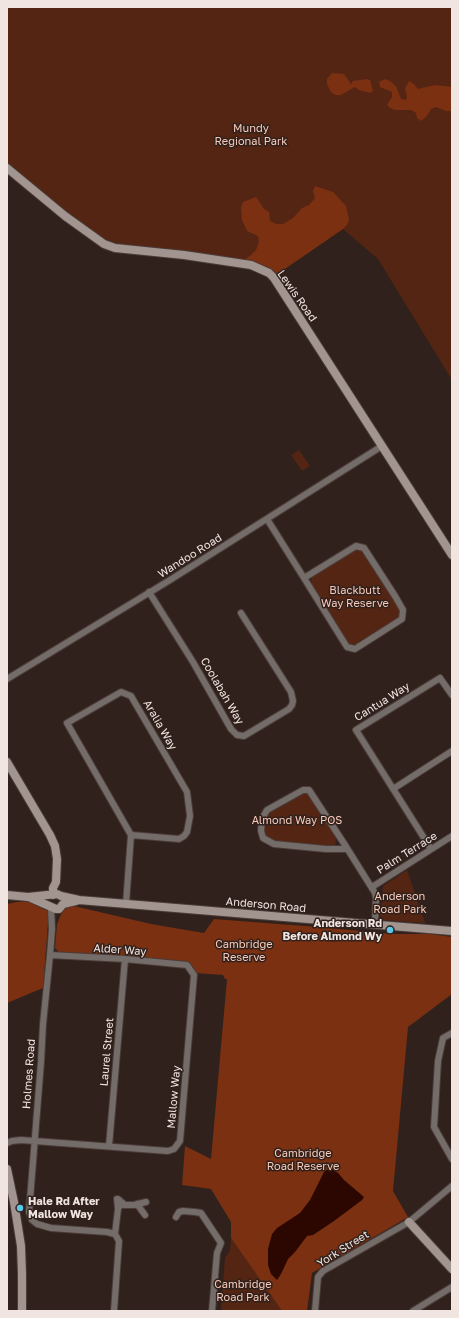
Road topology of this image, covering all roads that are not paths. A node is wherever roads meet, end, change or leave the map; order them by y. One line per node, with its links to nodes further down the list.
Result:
1 (7, 168): 2 (street, Lewis Road)
2 (382, 446): 3 (street, Wandoo Road); 4 (street, Lewis Road)
3 (267, 519): 5 (street); 6 (street, Wandoo Road)
4 (452, 555)
5 (304, 578): 5 (street)
6 (149, 592): 7 (street, Coolabah Way); 8 (street, Wandoo Road)
7 (240, 612)
8 (7, 679)
9 (452, 695): 12 (street, Cantua Way)
10 (452, 751): 12 (street)
11 (7, 762): 19 (street)
12 (393, 789): 16 (street, Cantua Way)
13 (131, 835): 13 (street, Aralia Way); 20 (street)
14 (452, 836): 16 (street, Palm Terrace)
15 (347, 849): 15 (street); 17 (street)
16 (431, 849): 17 (street, Palm Terrace)
17 (372, 887): 21 (street)
18 (7, 895): 19 (street)
19 (56, 901): 20 (street, Anderson Road); 23 (street, Holmes Road)
20 (126, 904): 21 (street, Anderson Road)
21 (375, 925): 22 (street, Anderson Road)
22 (452, 931)
23 (50, 955): 24 (street, Alder Way); 29 (street, Holmes Road)
24 (124, 960): 25 (street, Alder Way); 31 (street, Laurel Street)
25 (187, 965): 31 (street, Mallow Way)
26 (452, 1033): 32 (street)
27 (7, 1137): 28 (street, Mallow Way)
28 (21, 1140): 29 (street, Mallow Way); 30 (street, Mallow Way)
29 (35, 1141): 31 (street, Mallow Way); 41 (street, Holmes Road)
30 (7, 1143)
31 (109, 1146)
32 (452, 1159)
33 (7, 1169): 40 (street)
34 (452, 1186): 39 (street, York Street)
35 (146, 1202): 36 (street)
36 (137, 1204): 37 (street); 41 (street)
37 (145, 1215)
38 (176, 1217): 47 (street)
39 (408, 1222): 42 (street); 48 (street, York Street)
40 (18, 1230): 44 (street); 45 (street)
41 (115, 1234): 46 (street)
42 (452, 1269)
43 (452, 1287): 49 (street)
44 (17, 1311)
45 (22, 1311)
46 (114, 1311)
47 (212, 1311)
48 (315, 1311)
49 (413, 1311)

